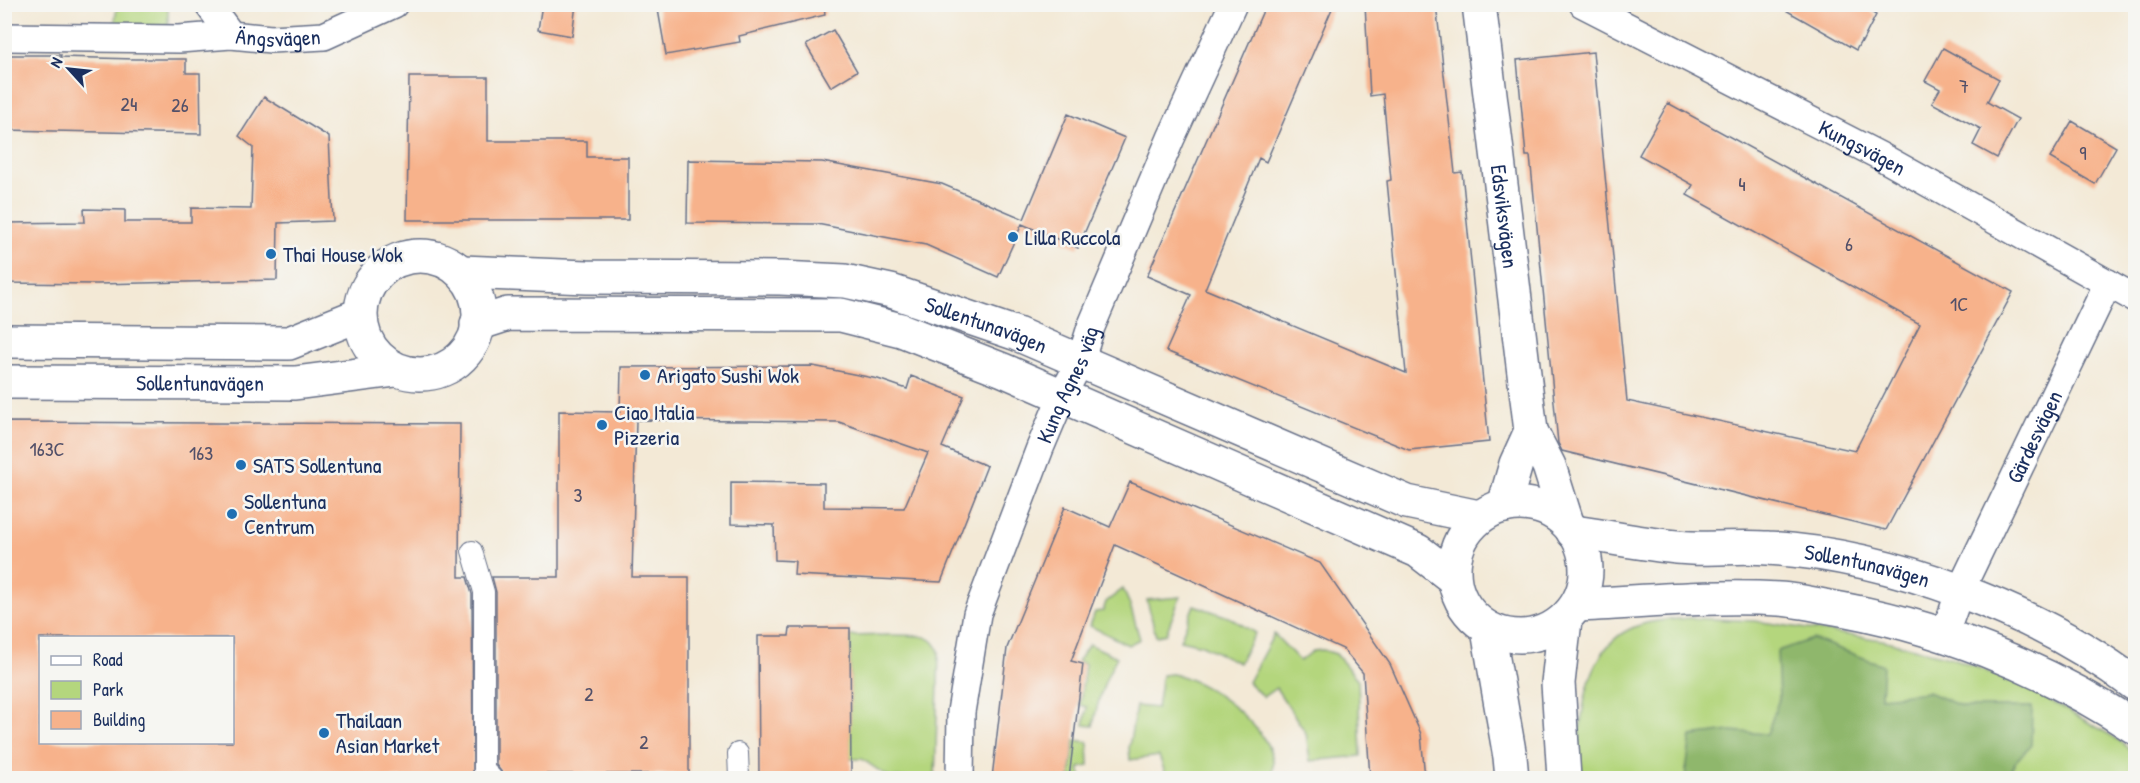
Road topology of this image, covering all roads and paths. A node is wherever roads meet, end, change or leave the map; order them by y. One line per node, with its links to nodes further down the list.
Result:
1 (208, 4): 6 (street, Ängsvägen)
2 (394, 4): 6 (street, Ängsvägen)
3 (1233, 4): 14 (street, Kung Agnes väg)
4 (1479, 4): 18 (street, Edsviksvägen)
5 (1583, 4): 9 (street, Kungsvägen)
6 (231, 35): 7 (street)
7 (4, 38)
8 (462, 272): 11 (street); 12 (street); 14 (street, Sollentunavägen)
9 (2108, 283): 10 (street, Kungsvägen); 23 (street, Gärdesvägen)
10 (2136, 299)
11 (359, 315): 13 (street, Sollentunavägen); 15 (street)
12 (477, 324): 15 (street); 17 (street, Sollentunavägen)
13 (4, 341)
14 (1080, 362): 17 (street, Kung Agnes väg); 19 (street, Sollentunavägen)
15 (396, 370): 16 (street, Sollentunavägen)
16 (4, 382)
17 (1062, 396): 22 (street, Sollentunavägen); 32 (street, Kung Agnes väg)
18 (1531, 431): 19 (street); 20 (street, Edsviksvägen)
19 (1491, 512): 20 (street); 22 (street)
20 (1570, 527): 23 (street, Sollentunavägen); 24 (street)
21 (472, 551): 30 (street)
22 (1453, 578): 25 (street)
23 (1960, 591): 26 (street, Gärdesvägen); 27 (street, Sollentunavägen)
24 (1572, 612): 25 (street); 26 (street, Sollentunavägen); 34 (street)
25 (1488, 630): 33 (street)
26 (1944, 636): 28 (street, Sollentunavägen)
27 (2136, 685)
28 (2136, 728)
29 (738, 753): 31 (street)
30 (492, 778)
31 (738, 778)
32 (960, 778)
33 (1512, 778)
34 (1564, 778)

